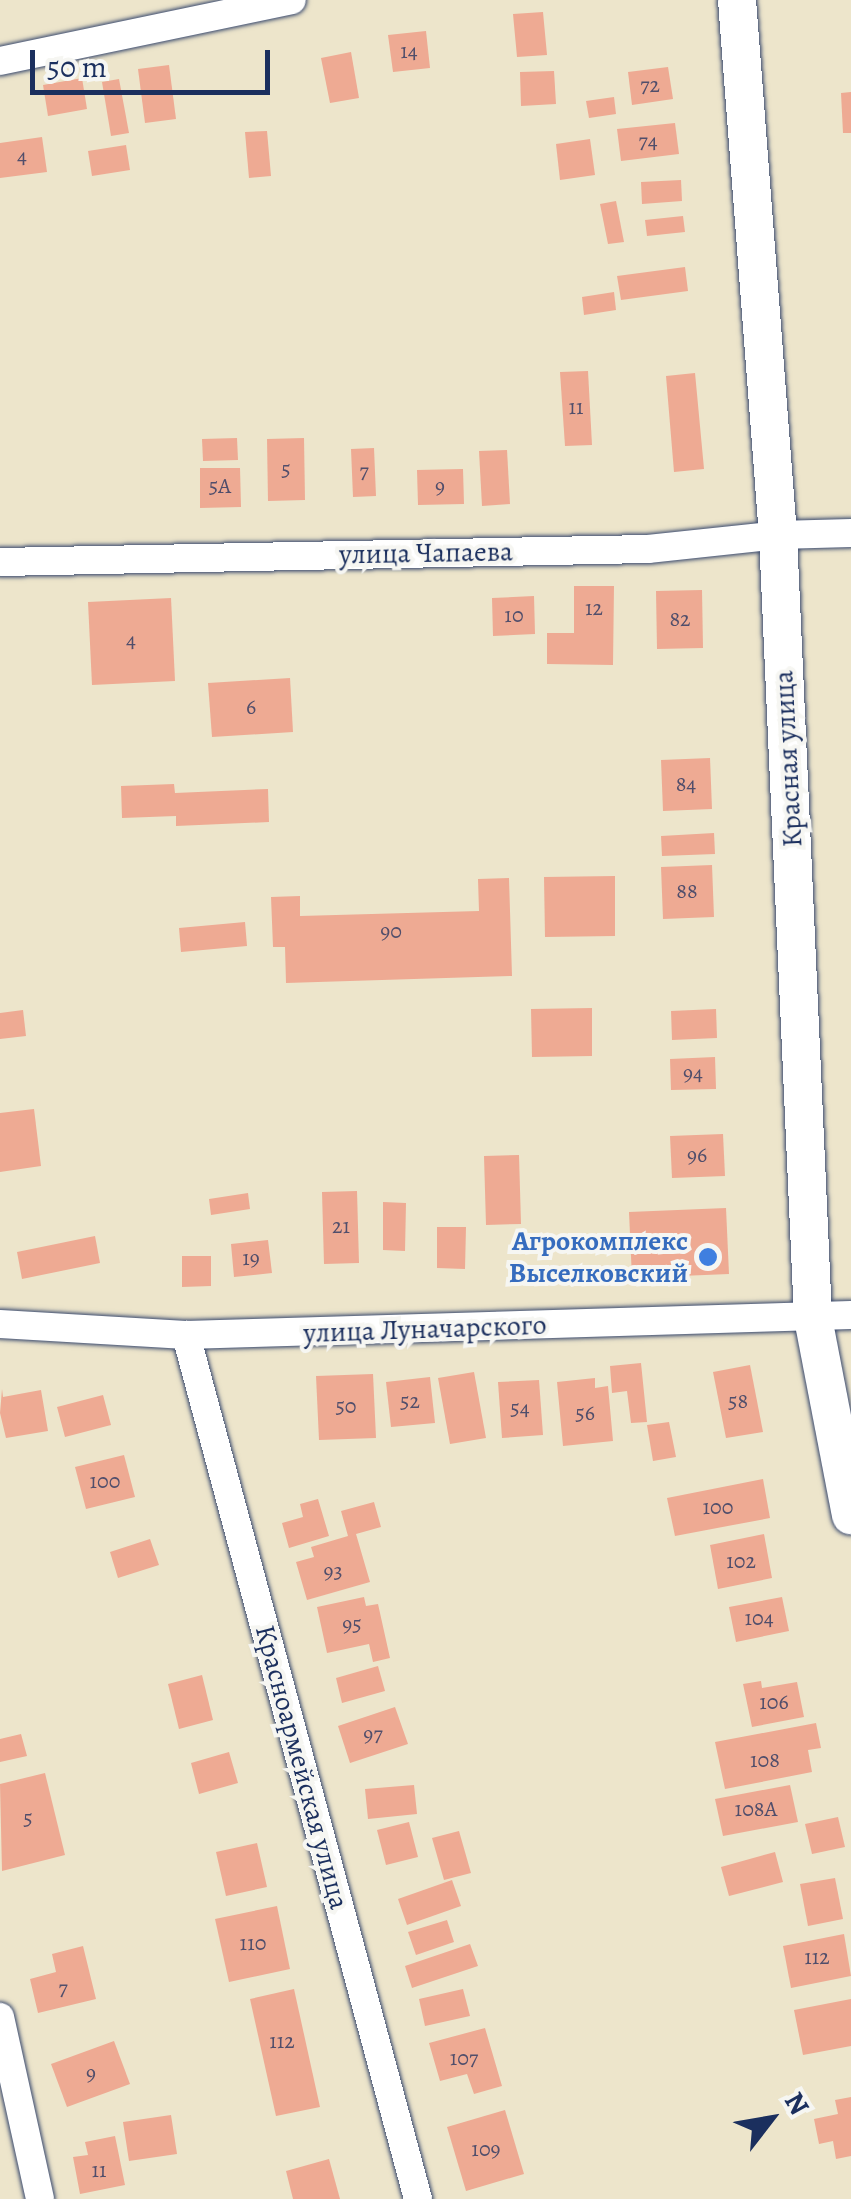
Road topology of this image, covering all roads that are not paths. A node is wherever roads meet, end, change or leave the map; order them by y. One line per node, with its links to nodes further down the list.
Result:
1 (292, 0): 3 (street)
2 (738, 0): 5 (main road, Красная улица)
3 (0, 62)
4 (851, 534): 5 (street, улица Чапаева)
5 (778, 535): 6 (street, улица Чапаева); 8 (main road, Красная улица)
6 (0, 562)
7 (851, 1315): 8 (street, улица Луначарского)
8 (812, 1318): 10 (street, улица Луначарского); 11 (main road, Красная улица)
9 (0, 1324): 10 (street, улица Луначарского)
10 (186, 1335): 14 (street, Красноармейская улица)
11 (851, 1515)
12 (0, 2017): 13 (street)
13 (40, 2199)
14 (418, 2199)

